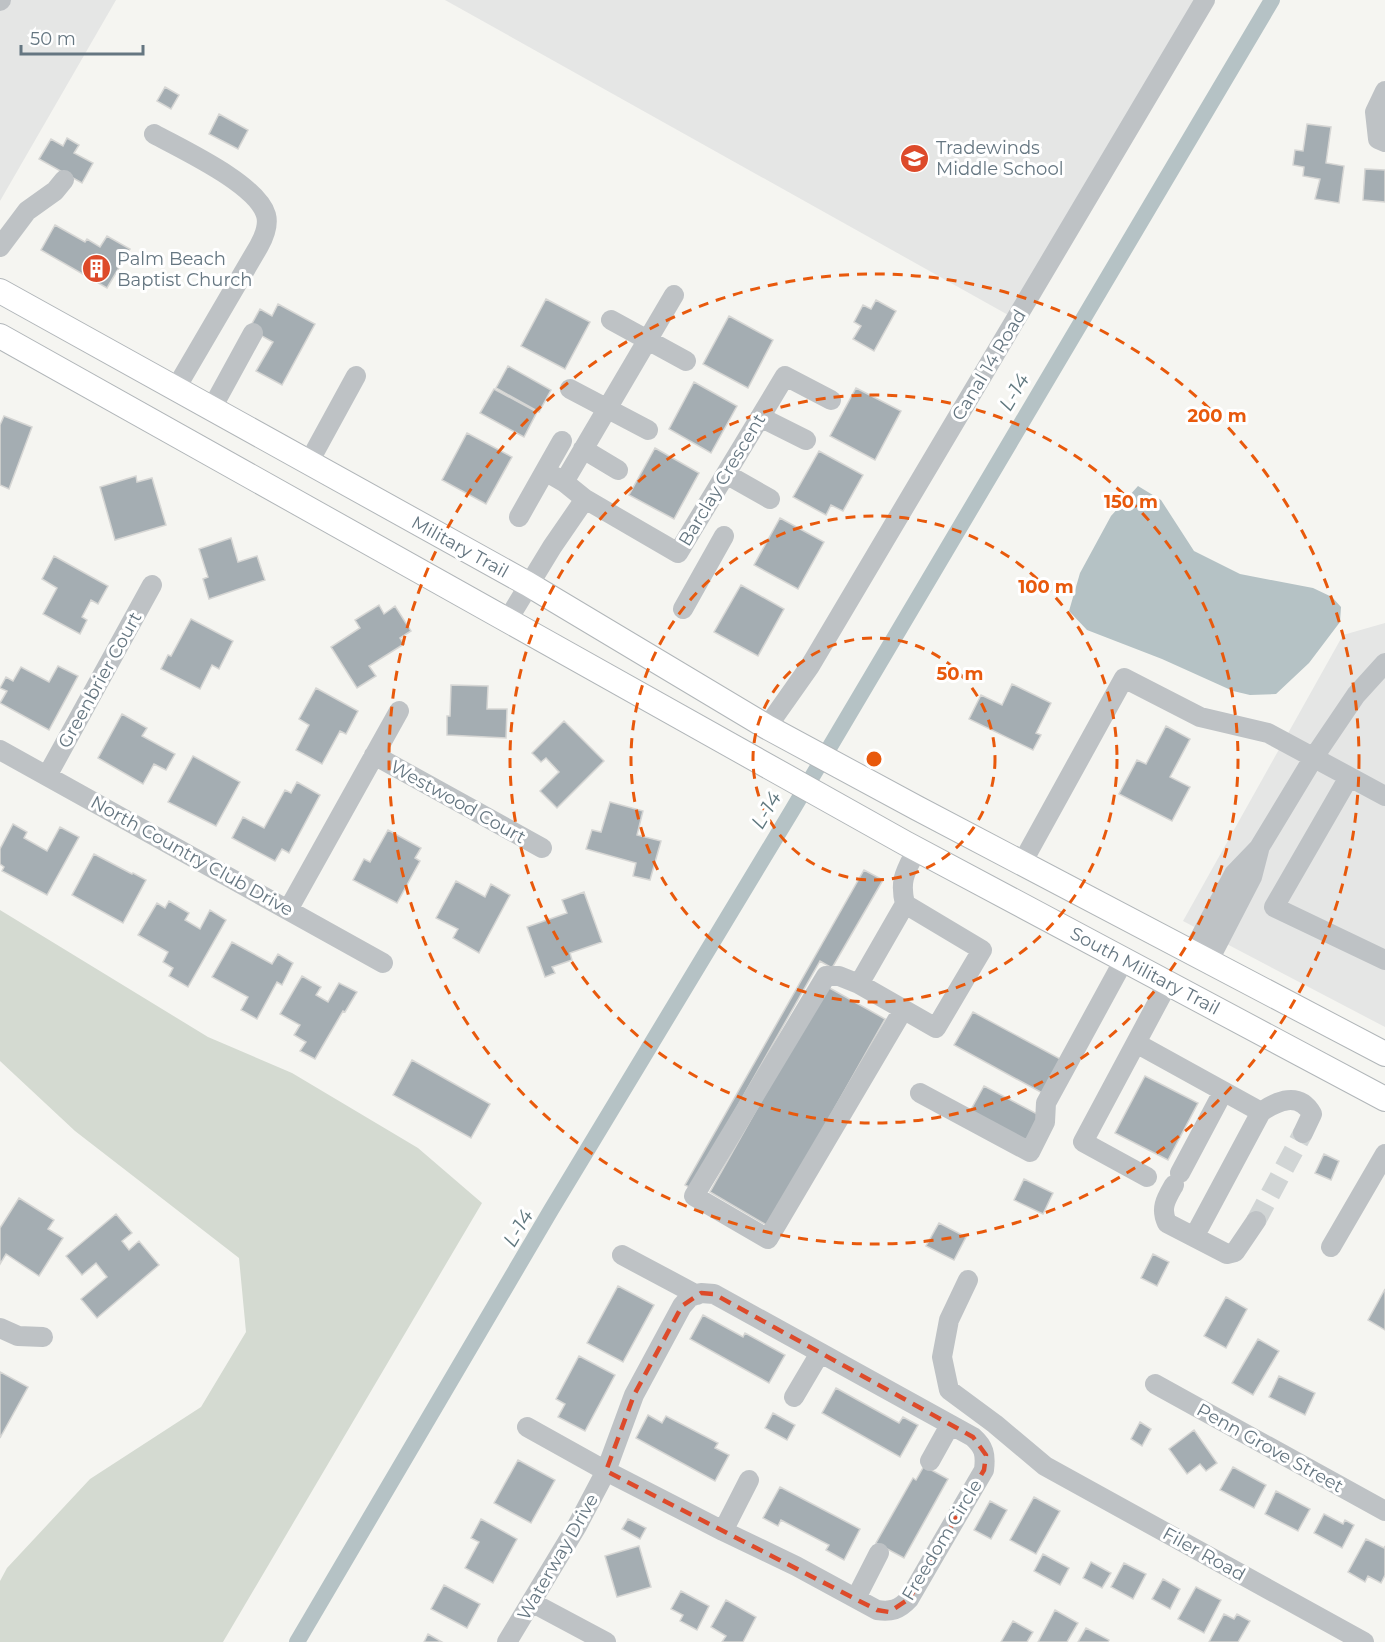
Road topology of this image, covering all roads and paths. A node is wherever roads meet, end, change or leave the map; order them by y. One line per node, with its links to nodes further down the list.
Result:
1 (1205, 0): 42 (street, Canal 14 Road)
2 (1385, 91): 4 (street)
3 (154, 134): 15 (street)
4 (1385, 142)
5 (64, 180): 6 (street)
6 (0, 247)
7 (0, 291): 15 (main road, Military Trail)
8 (674, 295): 12 (street)
9 (611, 320): 12 (street)
10 (252, 333): 18 (street)
11 (0, 336): 39 (main road)
12 (647, 340): 13 (street); 19 (street)
13 (686, 362)
14 (356, 376): 25 (street)
15 (176, 388): 18 (main road, Military Trail)
16 (570, 389): 19 (street)
17 (831, 400): 20 (street, Barclay Crescent)
18 (212, 408): 25 (main road, Military Trail)
19 (607, 409): 21 (street); 24 (street)
20 (760, 417): 22 (street); 28 (street, Barclay Crescent)
21 (648, 430)
22 (806, 440)
23 (562, 441): 27 (street)
24 (583, 449): 26 (street); 29 (street)
25 (309, 462): 36 (main road, Military Trail)
26 (618, 470)
27 (545, 471): 29 (street, Barclay Crescent); 32 (street)
28 (726, 474): 31 (street); 34 (street, Barclay Crescent)
29 (564, 482): 30 (street, Barclay Crescent)
30 (585, 499): 34 (street, Barclay Crescent); 36 (street)
31 (770, 499)
32 (519, 517)
33 (724, 536): 35 (street)
34 (678, 553): 35 (street)
35 (706, 568): 38 (street)
36 (528, 584): 39 (street); 42 (main road, Military Trail)
37 (152, 585): 46 (street, Greenbrier Court)
38 (683, 609)
39 (507, 621): 50 (main road)
40 (1385, 663): 45 (street)
41 (399, 711): 44 (street, Westwood Court)
42 (767, 727): 49 (main road, Military Trail)
43 (0, 750): 46 (street, North Country Club Drive)
44 (375, 755): 51 (street, Westwood Court); 54 (street, Westwood Court)
45 (1314, 757): 47 (street); 52 (street); 55 (street)
46 (46, 776): 54 (street, North Country Club Drive)
47 (1349, 777): 48 (street); 56 (street)
48 (1385, 796)
49 (917, 808): 52 (main road, South Military Trail)
50 (911, 846): 53 (street); 58 (main road, South Military Trail)
51 (542, 848)
52 (1022, 863): 55 (main road, South Military Trail)
53 (905, 904): 60 (street); 62 (street)
54 (288, 910): 57 (street, North Country Club Drive)
55 (1200, 957): 58 (main road); 64 (main road, South Military Trail)
56 (1385, 960)
57 (383, 963)
58 (1131, 963): 59 (main road, South Military Trail); 67 (street)
59 (1168, 983): 61 (main road, South Military Trail); 63 (street)
60 (859, 984): 62 (street); 62 (street)
61 (1205, 1002): 65 (main road); 68 (main road, South Military Trail)
62 (903, 1010)
63 (1136, 1043): 66 (street); 72 (street)
64 (1385, 1054)
65 (1385, 1061)
66 (1224, 1092): 69 (street); 74 (street)
67 (920, 1093)
68 (1385, 1099)
69 (1261, 1112): 70 (street); 74 (street)
70 (1303, 1133)
71 (1385, 1154): 75 (street)
72 (1147, 1177)
73 (1256, 1221): 74 (street)
74 (1194, 1237)
75 (1331, 1247)
76 (622, 1255): 78 (street, Freedom Circle)
77 (968, 1280): 96 (street, Filer Road)
78 (697, 1295): 81 (street, Freedom Circle); 87 (street)
79 (0, 1328): 80 (street)
80 (43, 1337)
81 (820, 1353): 83 (street); 84 (street, Freedom Circle)
82 (1155, 1384): 89 (street, Penn Grove Street)
83 (794, 1397)
84 (950, 1425): 86 (street); 92 (street, Freedom Circle)
85 (527, 1427): 87 (street, Freedom Circle)
86 (930, 1461)
87 (606, 1471): 90 (street, Freedom Circle); 93 (street, Waterway Drive)
88 (749, 1480): 90 (street)
89 (1385, 1511)
90 (723, 1531): 92 (street, Freedom Circle)
91 (879, 1553): 92 (street)
92 (855, 1598)
93 (531, 1602): 94 (street, Waterway Drive); 95 (street)
94 (507, 1642)
95 (606, 1642)
96 (1364, 1642)

